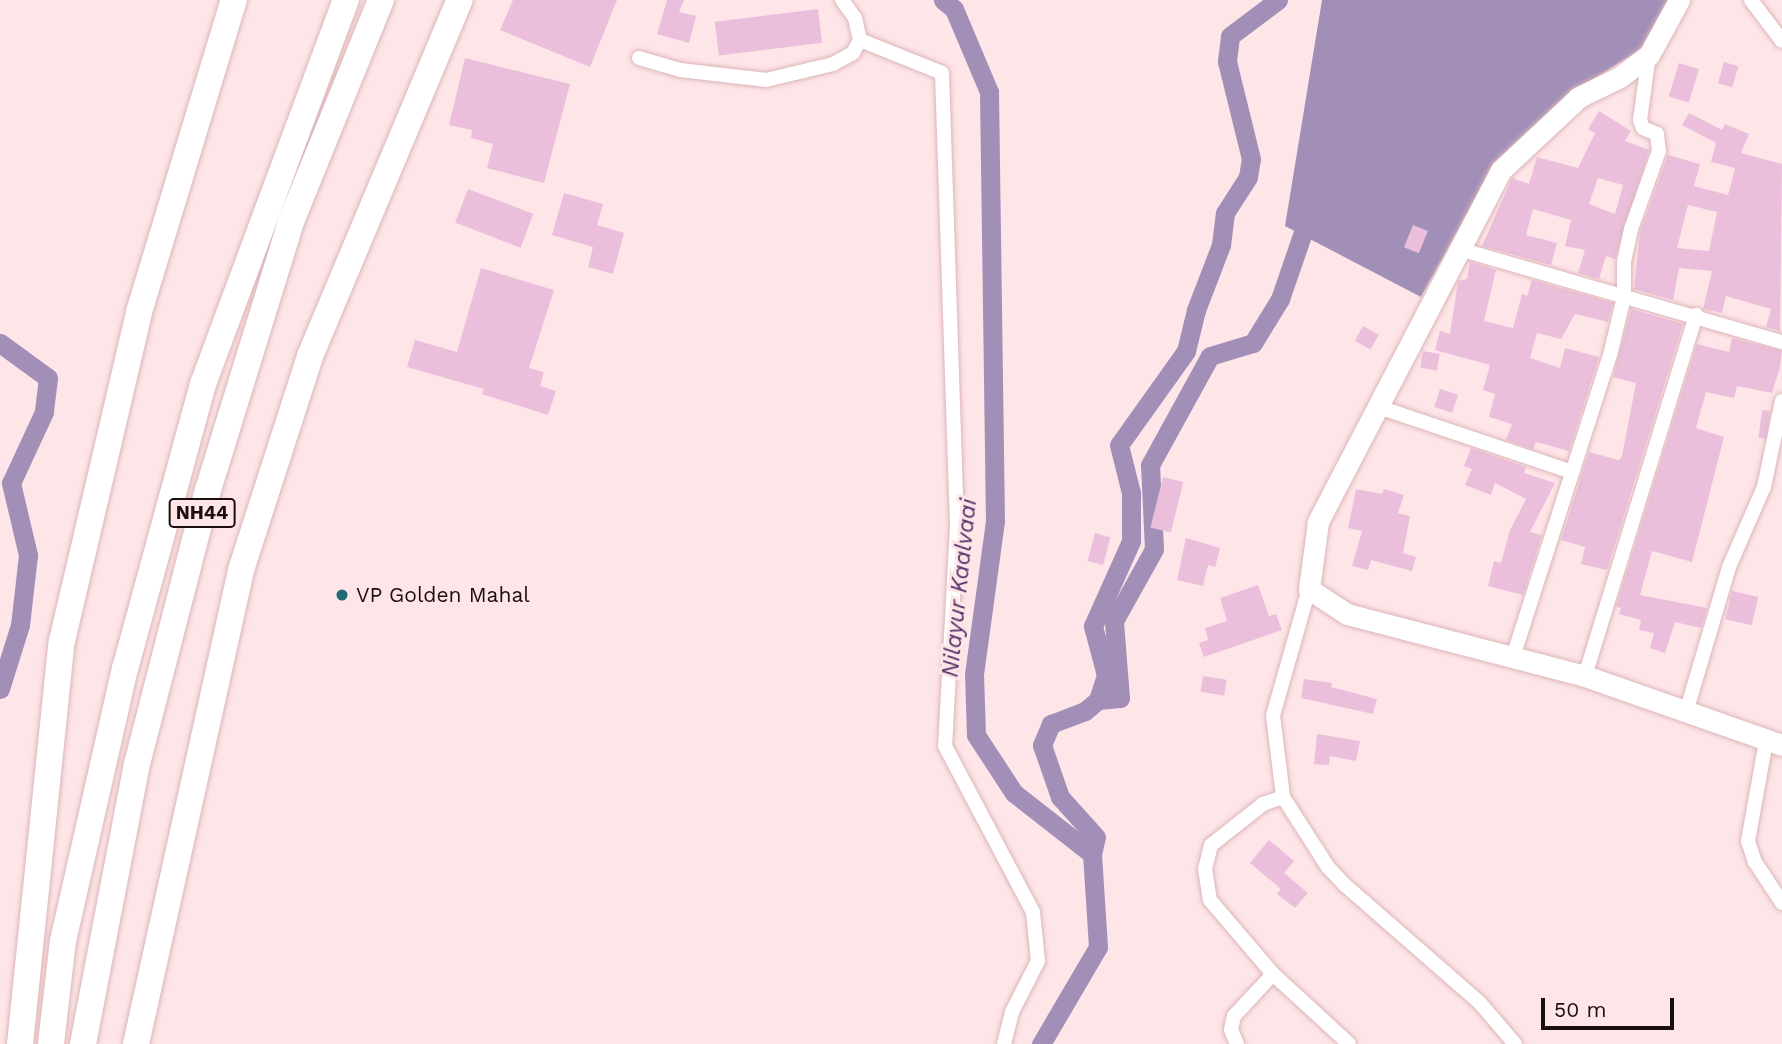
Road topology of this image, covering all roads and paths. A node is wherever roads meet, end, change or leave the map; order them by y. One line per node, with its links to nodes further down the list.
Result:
1 (234, 0): 27 (highway)
2 (346, 0): 28 (highway, NH44)
3 (382, 0): 29 (highway, NH44)
4 (460, 0): 30 (highway)
5 (842, 0): 8 (street)
6 (1679, 0): 10 (main road)
7 (1751, 0): 9 (street)
8 (860, 40): 11 (street); 31 (street)
9 (1782, 41)
10 (1649, 55): 12 (main road); 13 (street)
11 (639, 58)
12 (1459, 249): 13 (street); 17 (main road)
13 (1624, 297): 14 (street); 18 (street)
14 (1696, 315): 15 (street); 21 (street)
15 (1782, 342)
16 (1782, 401): 22 (street)
17 (1376, 406): 18 (street); 19 (main road)
18 (1572, 472): 20 (street)
19 (1309, 589): 20 (main road); 24 (street)
20 (1512, 660): 21 (main road)
21 (1585, 676): 22 (main road)
22 (1687, 709): 23 (main road)
23 (1774, 743): 25 (street)
24 (1283, 797): 26 (street); 34 (street)
25 (1782, 903)
26 (1273, 974): 32 (street); 33 (street)
27 (20, 1044)
28 (51, 1044)
29 (83, 1044)
30 (136, 1044)
31 (1004, 1044)
32 (1237, 1044)
33 (1349, 1044)
34 (1515, 1044)

